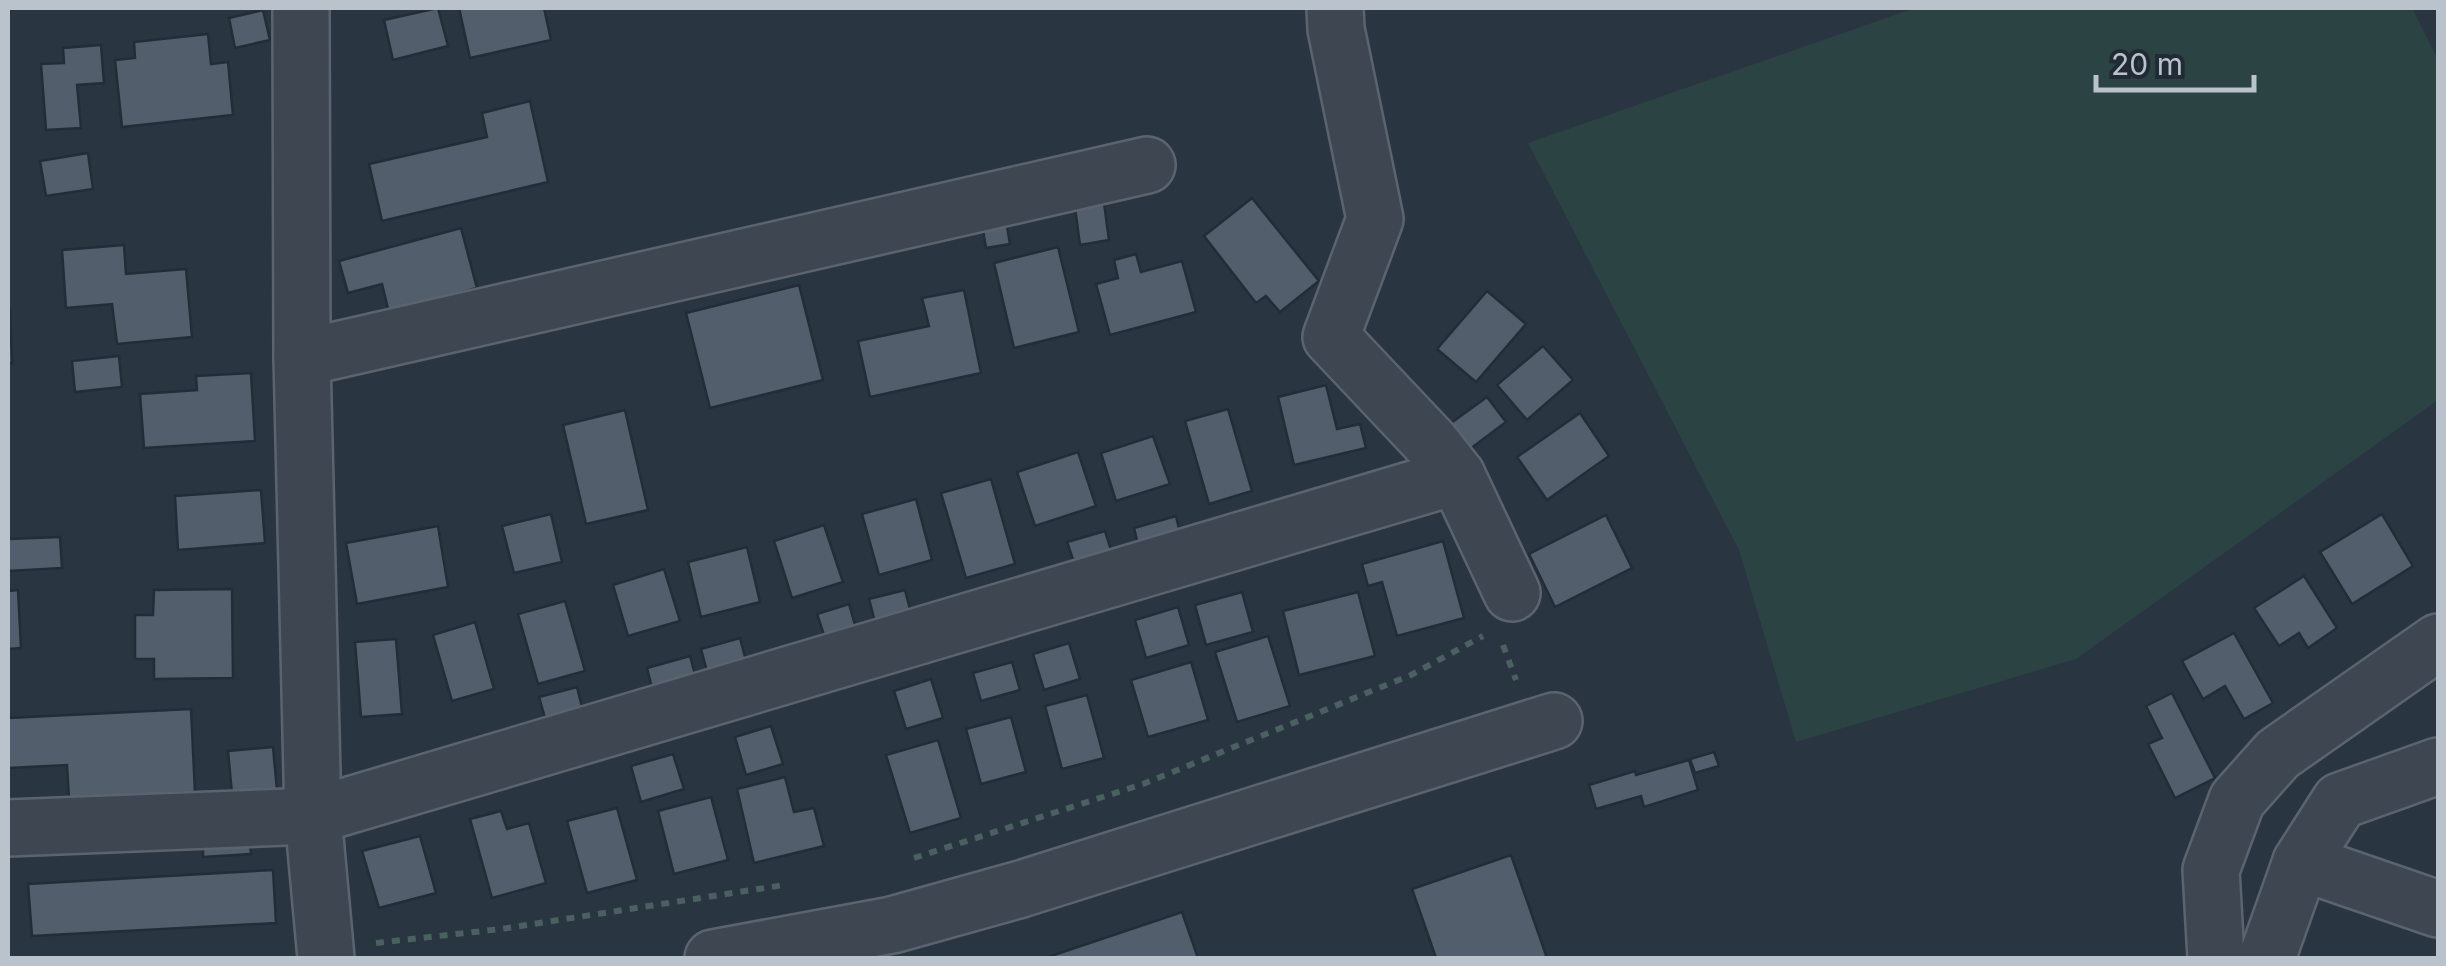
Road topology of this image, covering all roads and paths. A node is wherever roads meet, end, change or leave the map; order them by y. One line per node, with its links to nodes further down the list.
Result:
1 (301, 8): 4 (street)
2 (1335, 8): 5 (street)
3 (1147, 165): 4 (street)
4 (302, 358): 10 (street)
5 (1457, 476): 6 (street); 10 (street)
6 (1512, 593): 12 (path)
7 (2438, 642): 19 (street)
8 (1554, 721): 16 (street)
9 (2438, 766): 13 (street)
10 (313, 816): 11 (street); 17 (street)
11 (8, 828)
12 (908, 860)
13 (2301, 862): 15 (street); 20 (street)
14 (794, 884): 17 (path)
15 (2438, 909)
16 (898, 942): 18 (street)
17 (326, 954)
18 (713, 958)
19 (2216, 958)
20 (2267, 958)

